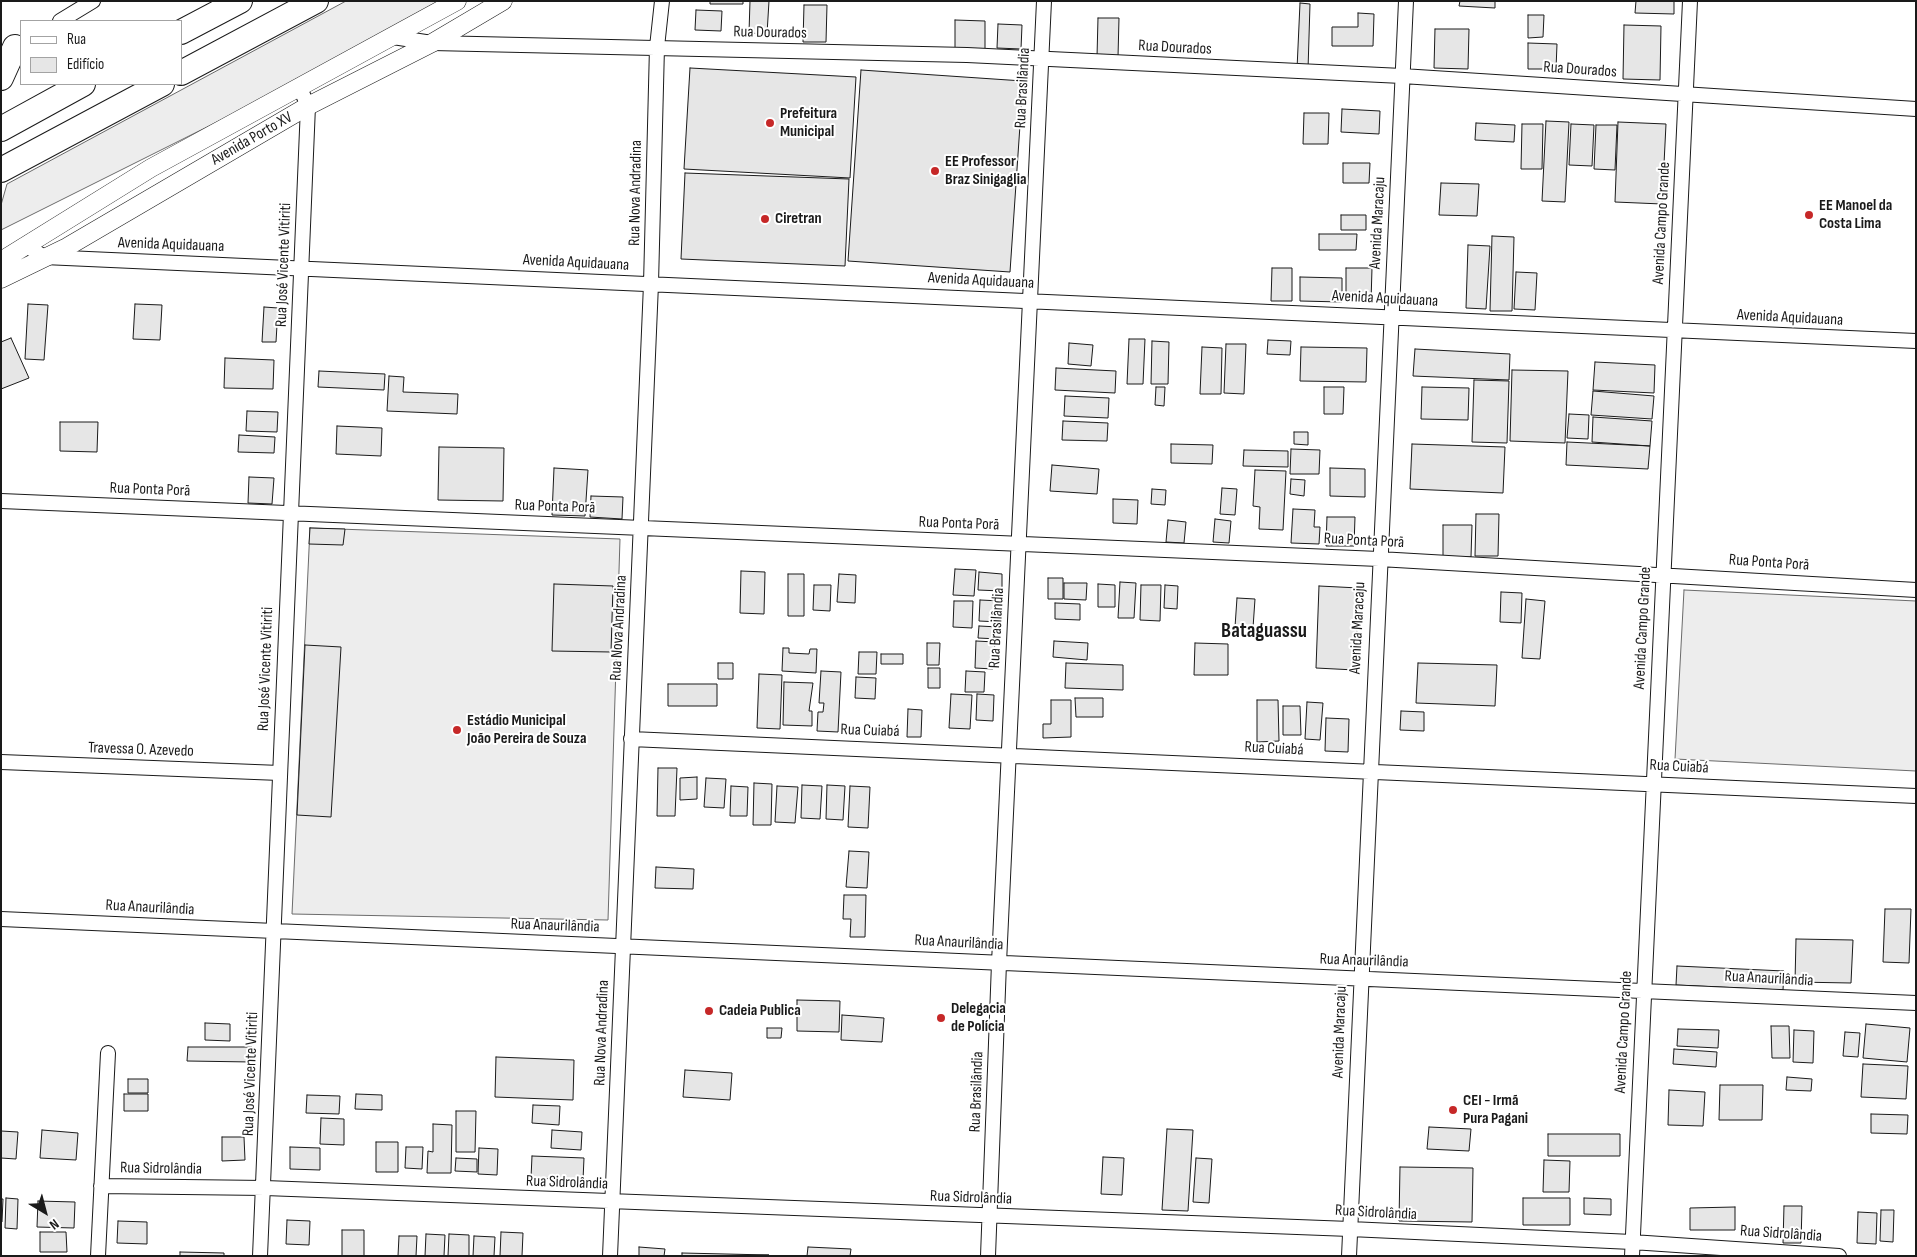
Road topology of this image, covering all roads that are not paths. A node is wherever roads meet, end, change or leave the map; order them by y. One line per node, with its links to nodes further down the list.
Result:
1 (94, 1): 10 (street)
2 (240, 1): 11 (highway)
3 (316, 1): 17 (highway)
4 (457, 1): 12 (street, Avenida Porto XV)
5 (504, 1): 13 (street, Avenida Porto XV)
6 (662, 1): 14 (street, Rua Nova Andradina)
7 (1044, 1): 16 (street, Rua Brasilândia)
8 (1406, 1): 18 (street, Avenida Maracaju)
9 (1690, 1): 23 (street, Avenida Campo Grande)
10 (62, 20)
11 (182, 31)
12 (392, 37): 13 (street, Rua Dourados); 22 (street, Avenida Porto XV)
13 (432, 43): 14 (street, Rua Dourados); 24 (street, Avenida Porto XV)
14 (657, 47): 16 (street, Rua Dourados); 37 (street, Rua Nova Andradina)
15 (13, 49): 19 (highway)
16 (1041, 58): 18 (street, Rua Dourados); 38 (street, Rua Brasilândia)
17 (182, 72)
18 (1402, 76): 23 (street, Rua Dourados); 39 (street, Avenida Maracaju)
19 (1, 78)
20 (82, 85): 26 (highway)
21 (160, 85): 28 (highway)
22 (299, 86): 24 (street, Rua José Vicente Vitiriti); 27 (street, Avenida Porto XV)
23 (1686, 94): 25 (street, Rua Dourados); 40 (street, Avenida Campo Grande)
24 (308, 106): 30 (street, Avenida Porto XV); 35 (street, Rua José Vicente Vitiriti)
25 (1916, 109)
26 (1, 129)
27 (172, 156): 30 (street); 32 (street, Avenida Porto XV)
28 (22, 159): 29 (highway); 31 (highway)
29 (1, 170)
30 (185, 178): 33 (street, Avenida Porto XV)
31 (1, 185)
32 (27, 246): 33 (street); 34 (street, Avenida Porto XV)
33 (44, 257): 35 (street, Avenida Aquidauana); 36 (street, Avenida Porto XV)
34 (1, 261)
35 (301, 268): 37 (street, Avenida Aquidauana); 43 (street, Rua José Vicente Vitiriti)
36 (1, 279)
37 (651, 284): 38 (street, Avenida Aquidauana); 44 (street, Rua Nova Andradina)
38 (1030, 301): 39 (street, Avenida Aquidauana); 45 (street, Rua Brasilândia)
39 (1391, 317): 40 (street, Avenida Aquidauana); 46 (street, Avenida Maracaju)
40 (1674, 330): 41 (street, Avenida Aquidauana); 47 (street, Avenida Campo Grande)
41 (1916, 341)
42 (1, 502): 43 (street, Rua Ponta Porã)
43 (291, 514): 44 (street, Rua Ponta Porã); 53 (street, Rua José Vicente Vitiriti)
44 (640, 528): 45 (street, Rua Ponta Porã); 49 (street, Rua Nova Andradina)
45 (1019, 544): 46 (street, Rua Ponta Porã); 50 (street, Rua Brasilândia)
46 (1379, 559): 47 (street, Rua Ponta Porã); 52 (street, Avenida Maracaju)
47 (1663, 574): 48 (street, Rua Ponta Porã); 54 (street, Avenida Campo Grande)
48 (1916, 590)
49 (631, 739): 50 (street, Rua Cuiabá); 58 (street, Rua Nova Andradina)
50 (1009, 755): 52 (street, Rua Cuiabá); 59 (street, Rua Brasilândia)
51 (1, 762): 53 (street, Travessa O. Azevedo)
52 (1369, 771): 54 (street, Rua Cuiabá); 60 (street, Avenida Maracaju)
53 (280, 773): 57 (street, Rua José Vicente Vitiriti)
54 (1653, 783): 55 (street, Rua Cuiabá); 61 (street, Avenida Campo Grande)
55 (1916, 796)
56 (1, 919): 57 (street, Rua Anaurilândia)
57 (272, 931): 58 (street, Rua Anaurilândia); 65 (street, Rua José Vicente Vitiriti)
58 (622, 946): 59 (street, Rua Anaurilândia); 66 (street, Rua Nova Andradina)
59 (999, 963): 60 (street, Rua Anaurilândia); 67 (street, Rua Brasilândia)
60 (1360, 979): 61 (street, Rua Anaurilândia); 68 (street, Avenida Maracaju)
61 (1644, 991): 62 (street, Rua Anaurilândia); 69 (street, Avenida Campo Grande)
62 (1916, 1004)
63 (108, 1053): 64 (street)
64 (101, 1186): 65 (street, Rua Sidrolândia); 70 (street)
65 (265, 1188): 66 (street, Rua Sidrolândia); 71 (street, Rua José Vicente Vitiriti)
66 (614, 1202): 67 (street, Rua Sidrolândia); 72 (street, Rua Nova Andradina)
67 (991, 1216): 68 (street, Rua Sidrolândia); 73 (street, Rua Brasilândia)
68 (1350, 1229): 69 (street, Rua Sidrolândia); 74 (street, Avenida Maracaju)
69 (1632, 1249): 75 (street, Rua Sidrolândia)
70 (98, 1256)
71 (260, 1256)
72 (610, 1256)
73 (988, 1256)
74 (1348, 1256)
75 (1839, 1256)

